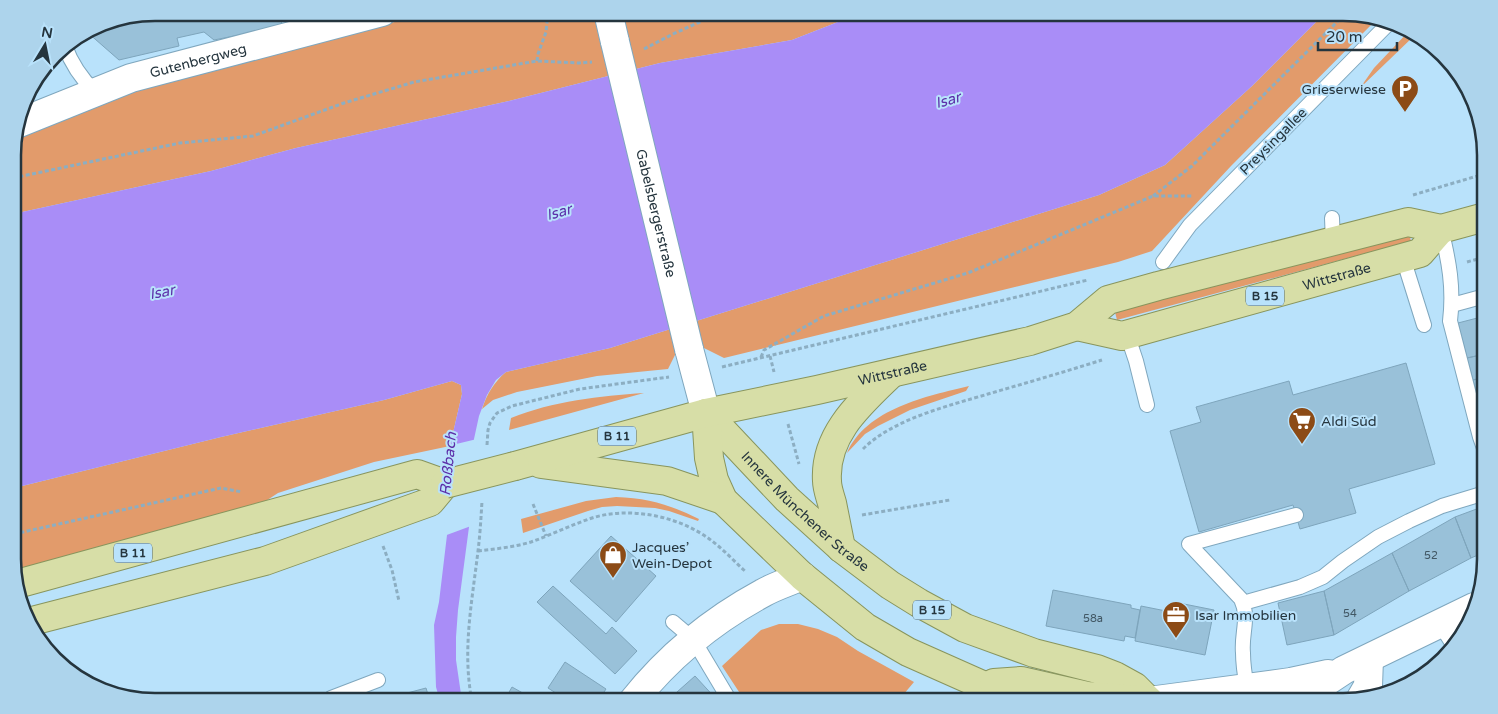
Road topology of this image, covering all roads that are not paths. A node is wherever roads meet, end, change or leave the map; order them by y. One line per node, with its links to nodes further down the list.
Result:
1 (348, 21): 5 (street, Gutenbergweg)
2 (610, 21): 18 (street, Gabelsbergerstraße, bridge)
3 (1384, 28): 10 (lane, Preysingallee)
4 (70, 58): 5 (lane)
5 (95, 92): 6 (street, Gutenbergweg)
6 (26, 120)
7 (1477, 219): 8 (main road, Wittstraße)
8 (1441, 229): 9 (main road, Wittstraße / B 15); 12 (lane); 14 (main road, Wittstraße)
9 (1403, 258): 13 (lane); 15 (main road, Wittstraße / B 15)
10 (1163, 262)
11 (1477, 298): 12 (lane)
12 (1452, 305): 19 (lane)
13 (1424, 325)
14 (1078, 326): 15 (main road, Wittstraße / B 15); 16 (main road, Wittstraße)
15 (1127, 334): 17 (lane)
16 (892, 373): 18 (main road, Wittstraße / B 11); 25 (main road)
17 (1147, 405)
18 (706, 413): 20 (main road, B 11); 23 (main road); 25 (main road, Innere Münchener Straße)
19 (1477, 425)
20 (522, 464): 21 (main road, B 11, bridge); 23 (main road)
21 (444, 484): 27 (main road, B 11); 30 (main road)
22 (1477, 495): 28 (lane)
23 (723, 500): 26 (main road)
24 (1296, 515): 28 (lane)
25 (841, 548): 42 (main road, Innere Münchener Straße / B 15)
26 (802, 576): 33 (street); 37 (main road)
27 (23, 582)
28 (1243, 603): 38 (lane)
29 (1463, 618): 32 (street)
30 (36, 620)
31 (673, 622): 33 (lane)
32 (1446, 633): 34 (street)
33 (693, 639): 46 (street); 47 (lane)
34 (1369, 659): 35 (street); 39 (street)
35 (1344, 670): 38 (street); 44 (street)
36 (378, 680): 45 (lane)
37 (980, 684): 40 (main road); 41 (main road)
38 (1247, 688): 43 (street)
39 (1365, 690)
40 (1001, 692)
41 (1071, 692)
42 (1140, 692)
43 (1216, 692)
44 (1311, 692)
45 (344, 693)
46 (640, 693)
47 (725, 693)

